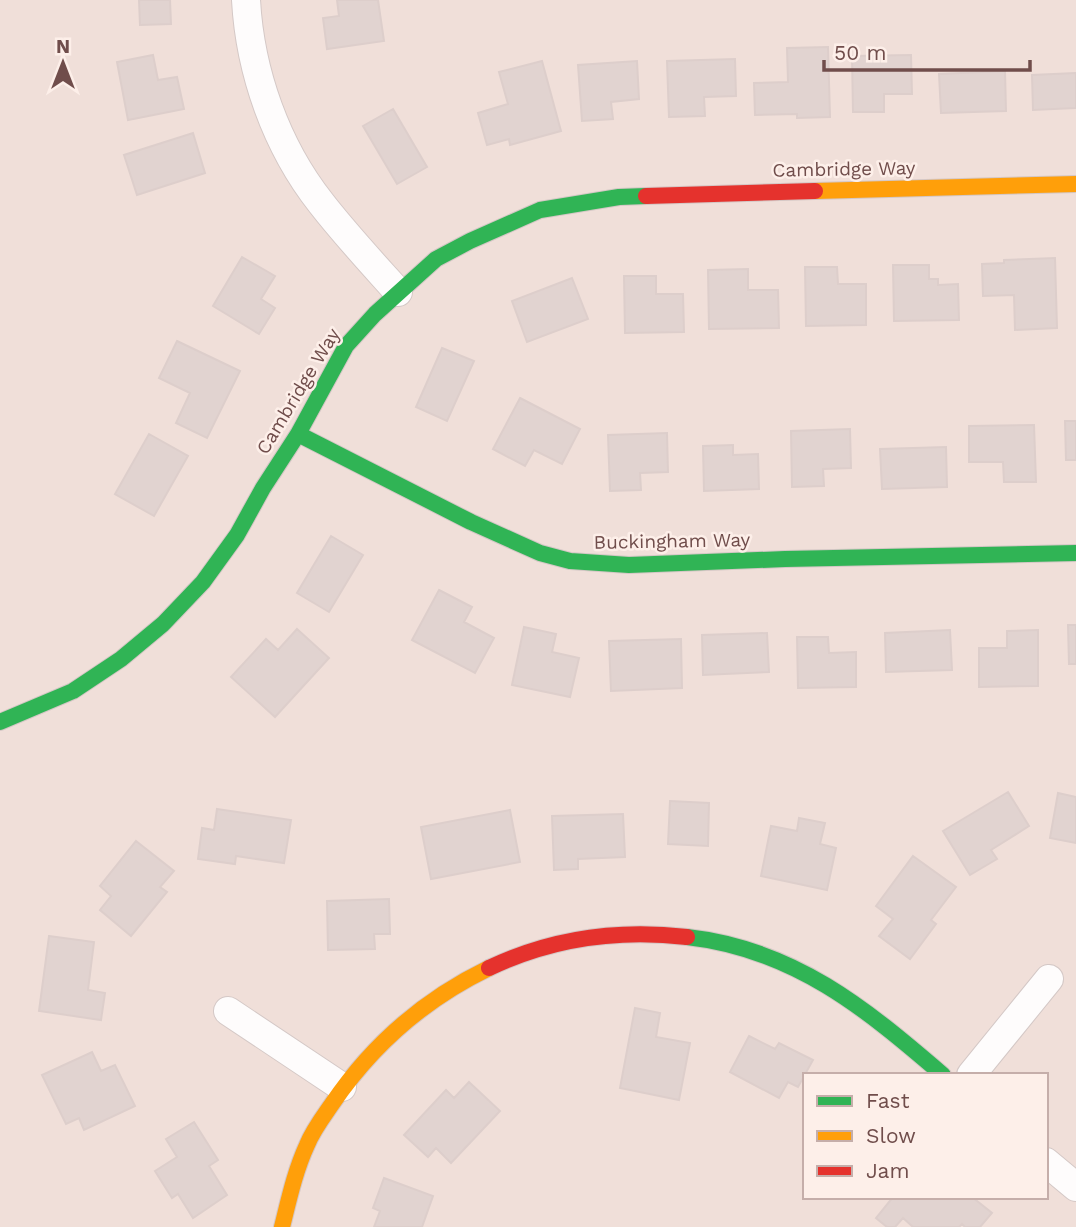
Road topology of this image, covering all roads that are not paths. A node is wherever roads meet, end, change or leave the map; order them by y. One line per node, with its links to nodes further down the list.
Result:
1 (246, 0): 3 (street)
2 (1076, 184): 3 (street, Cambridge Way)
3 (398, 292): 4 (street, Cambridge Way)
4 (298, 434): 5 (street, Buckingham Way); 6 (street, Cambridge Way)
5 (1076, 553)
6 (0, 722)
7 (1049, 979): 10 (street)
8 (228, 1011): 11 (street)
9 (941, 1073): 11 (street)
10 (973, 1073)
11 (342, 1087): 14 (street)
12 (1048, 1164): 13 (street)
13 (1076, 1188)
14 (282, 1227)

